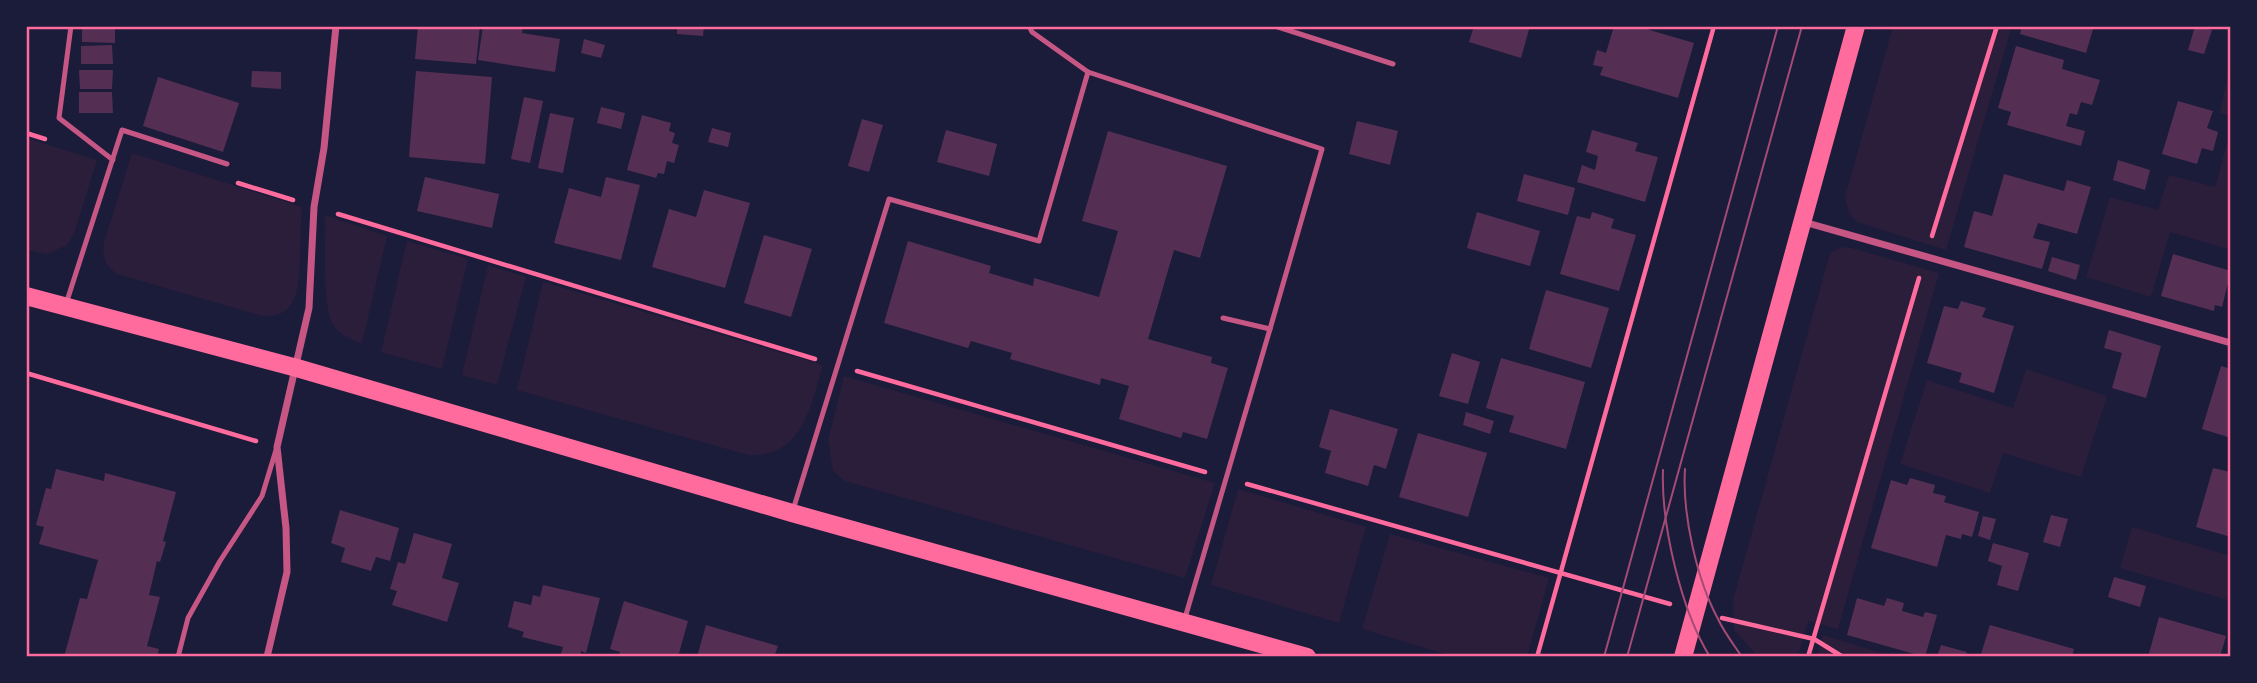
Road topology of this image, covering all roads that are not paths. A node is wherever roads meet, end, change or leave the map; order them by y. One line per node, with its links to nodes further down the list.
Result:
1 (71, 26): 8 (lane)
2 (336, 26): 18 (street)
3 (1029, 26): 7 (lane)
4 (1275, 26): 6 (lane)
5 (1856, 26): 12 (main road)
6 (1393, 64)
7 (1088, 72): 16 (lane); 20 (lane)
8 (113, 160): 9 (lane); 14 (lane)
9 (227, 164)
10 (26, 181): 11 (lane)
11 (26, 189)
12 (1802, 221): 17 (street); 25 (main road)
13 (26, 296): 14 (main road)
14 (65, 307): 18 (main road)
15 (1223, 318): 16 (lane)
16 (1270, 329): 21 (lane)
17 (2231, 343)
18 (297, 368): 19 (street); 20 (main road)
19 (277, 447): 22 (lane); 23 (street)
20 (792, 513): 21 (main road)
21 (1184, 622): 24 (main road)
22 (178, 657)
23 (267, 657)
24 (1307, 657)
25 (1683, 657)

